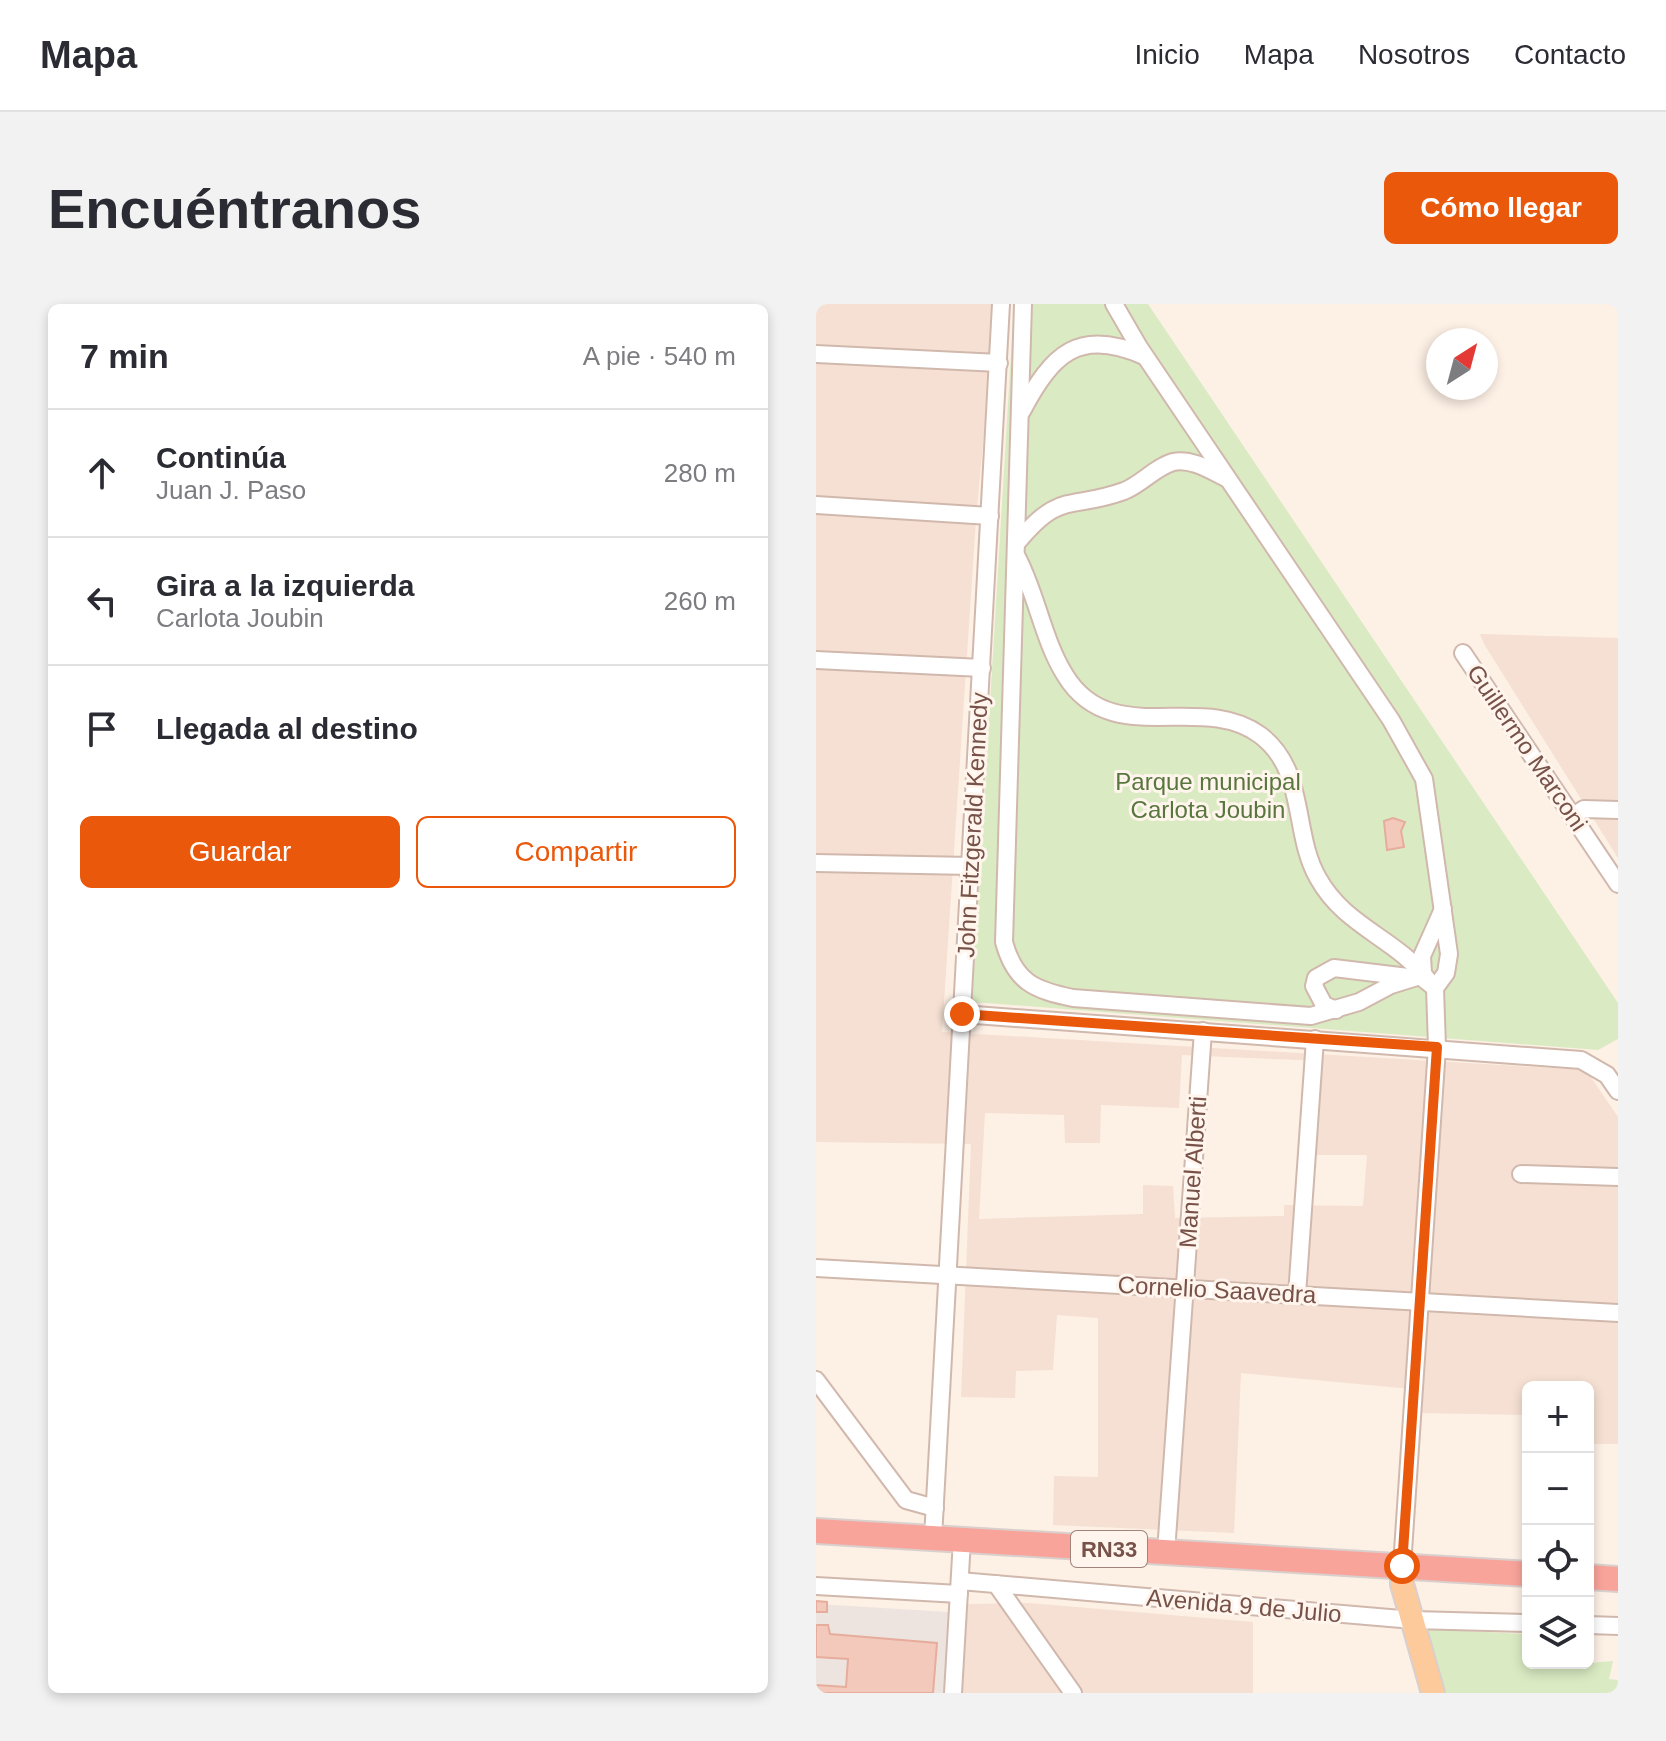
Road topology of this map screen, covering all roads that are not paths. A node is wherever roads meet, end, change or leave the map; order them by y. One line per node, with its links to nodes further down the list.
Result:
1 (1001, 304): 6 (street, John Fitzgerald Kennedy)
2 (1023, 304): 7 (street)
3 (1114, 304): 5 (street)
4 (816, 354): 6 (street)
5 (1146, 356): 7 (street); 8 (street)
6 (999, 363): 10 (street, John Fitzgerald Kennedy)
7 (1020, 414): 11 (street)
8 (1227, 479): 11 (street); 20 (street)
9 (816, 505): 10 (street)
10 (990, 516): 14 (street, John Fitzgerald Kennedy)
11 (1016, 549): 21 (street); 22 (street)
12 (1463, 653): 16 (street, Guillermo Marconi)
13 (816, 660): 14 (street)
14 (982, 668): 18 (street, John Fitzgerald Kennedy)
15 (1618, 810): 16 (street)
16 (1573, 816): 19 (street, Guillermo Marconi)
17 (816, 863): 18 (street)
18 (971, 866): 23 (street, John Fitzgerald Kennedy)
19 (1618, 884)
20 (1443, 907): 21 (street); 21 (street)
21 (1424, 979): 22 (street); 22 (street); 26 (street)
22 (1336, 1010)
23 (962, 1014): 24 (street); 31 (street, John Fitzgerald Kennedy)
24 (1203, 1031): 25 (street); 32 (street, Manuel Alberti)
25 (1315, 1039): 26 (street); 33 (street)
26 (1437, 1047): 27 (street); 34 (street)
27 (1618, 1091)
28 (1521, 1174): 29 (street)
29 (1618, 1177)
30 (816, 1268): 31 (street, Cornelio Saavedra)
31 (948, 1275): 32 (street, Cornelio Saavedra); 37 (street, John Fitzgerald Kennedy)
32 (1185, 1289): 33 (street, Cornelio Saavedra); 41 (street, Manuel Alberti)
33 (1297, 1295): 34 (street, Cornelio Saavedra)
34 (1419, 1301): 35 (street, Cornelio Saavedra); 42 (street)
35 (1618, 1313)
36 (816, 1380): 37 (street)
37 (935, 1508): 39 (street, John Fitzgerald Kennedy)
38 (816, 1531): 39 (highway, RN33)
39 (933, 1538): 40 (highway, RN33)
40 (962, 1540): 41 (highway, RN33); 48 (street)
41 (1166, 1552): 42 (highway, RN33)
42 (1402, 1566): 43 (highway, RN33); 49 (main road)
43 (1522, 1574)
44 (1594, 1577): 45 (highway)
45 (1618, 1579)
46 (996, 1584): 48 (street, Avenida 9 de Julio); 49 (street, Avenida 9 de Julio); 54 (street)
47 (816, 1586): 48 (street, Avenida 9 de Julio)
48 (960, 1588): 53 (street)
49 (1413, 1620): 50 (street, Avenida 9 de Julio); 55 (main road)
50 (1522, 1623)
51 (1594, 1624): 52 (street)
52 (1618, 1626)
53 (953, 1693)
54 (1073, 1693)
55 (1433, 1693)

